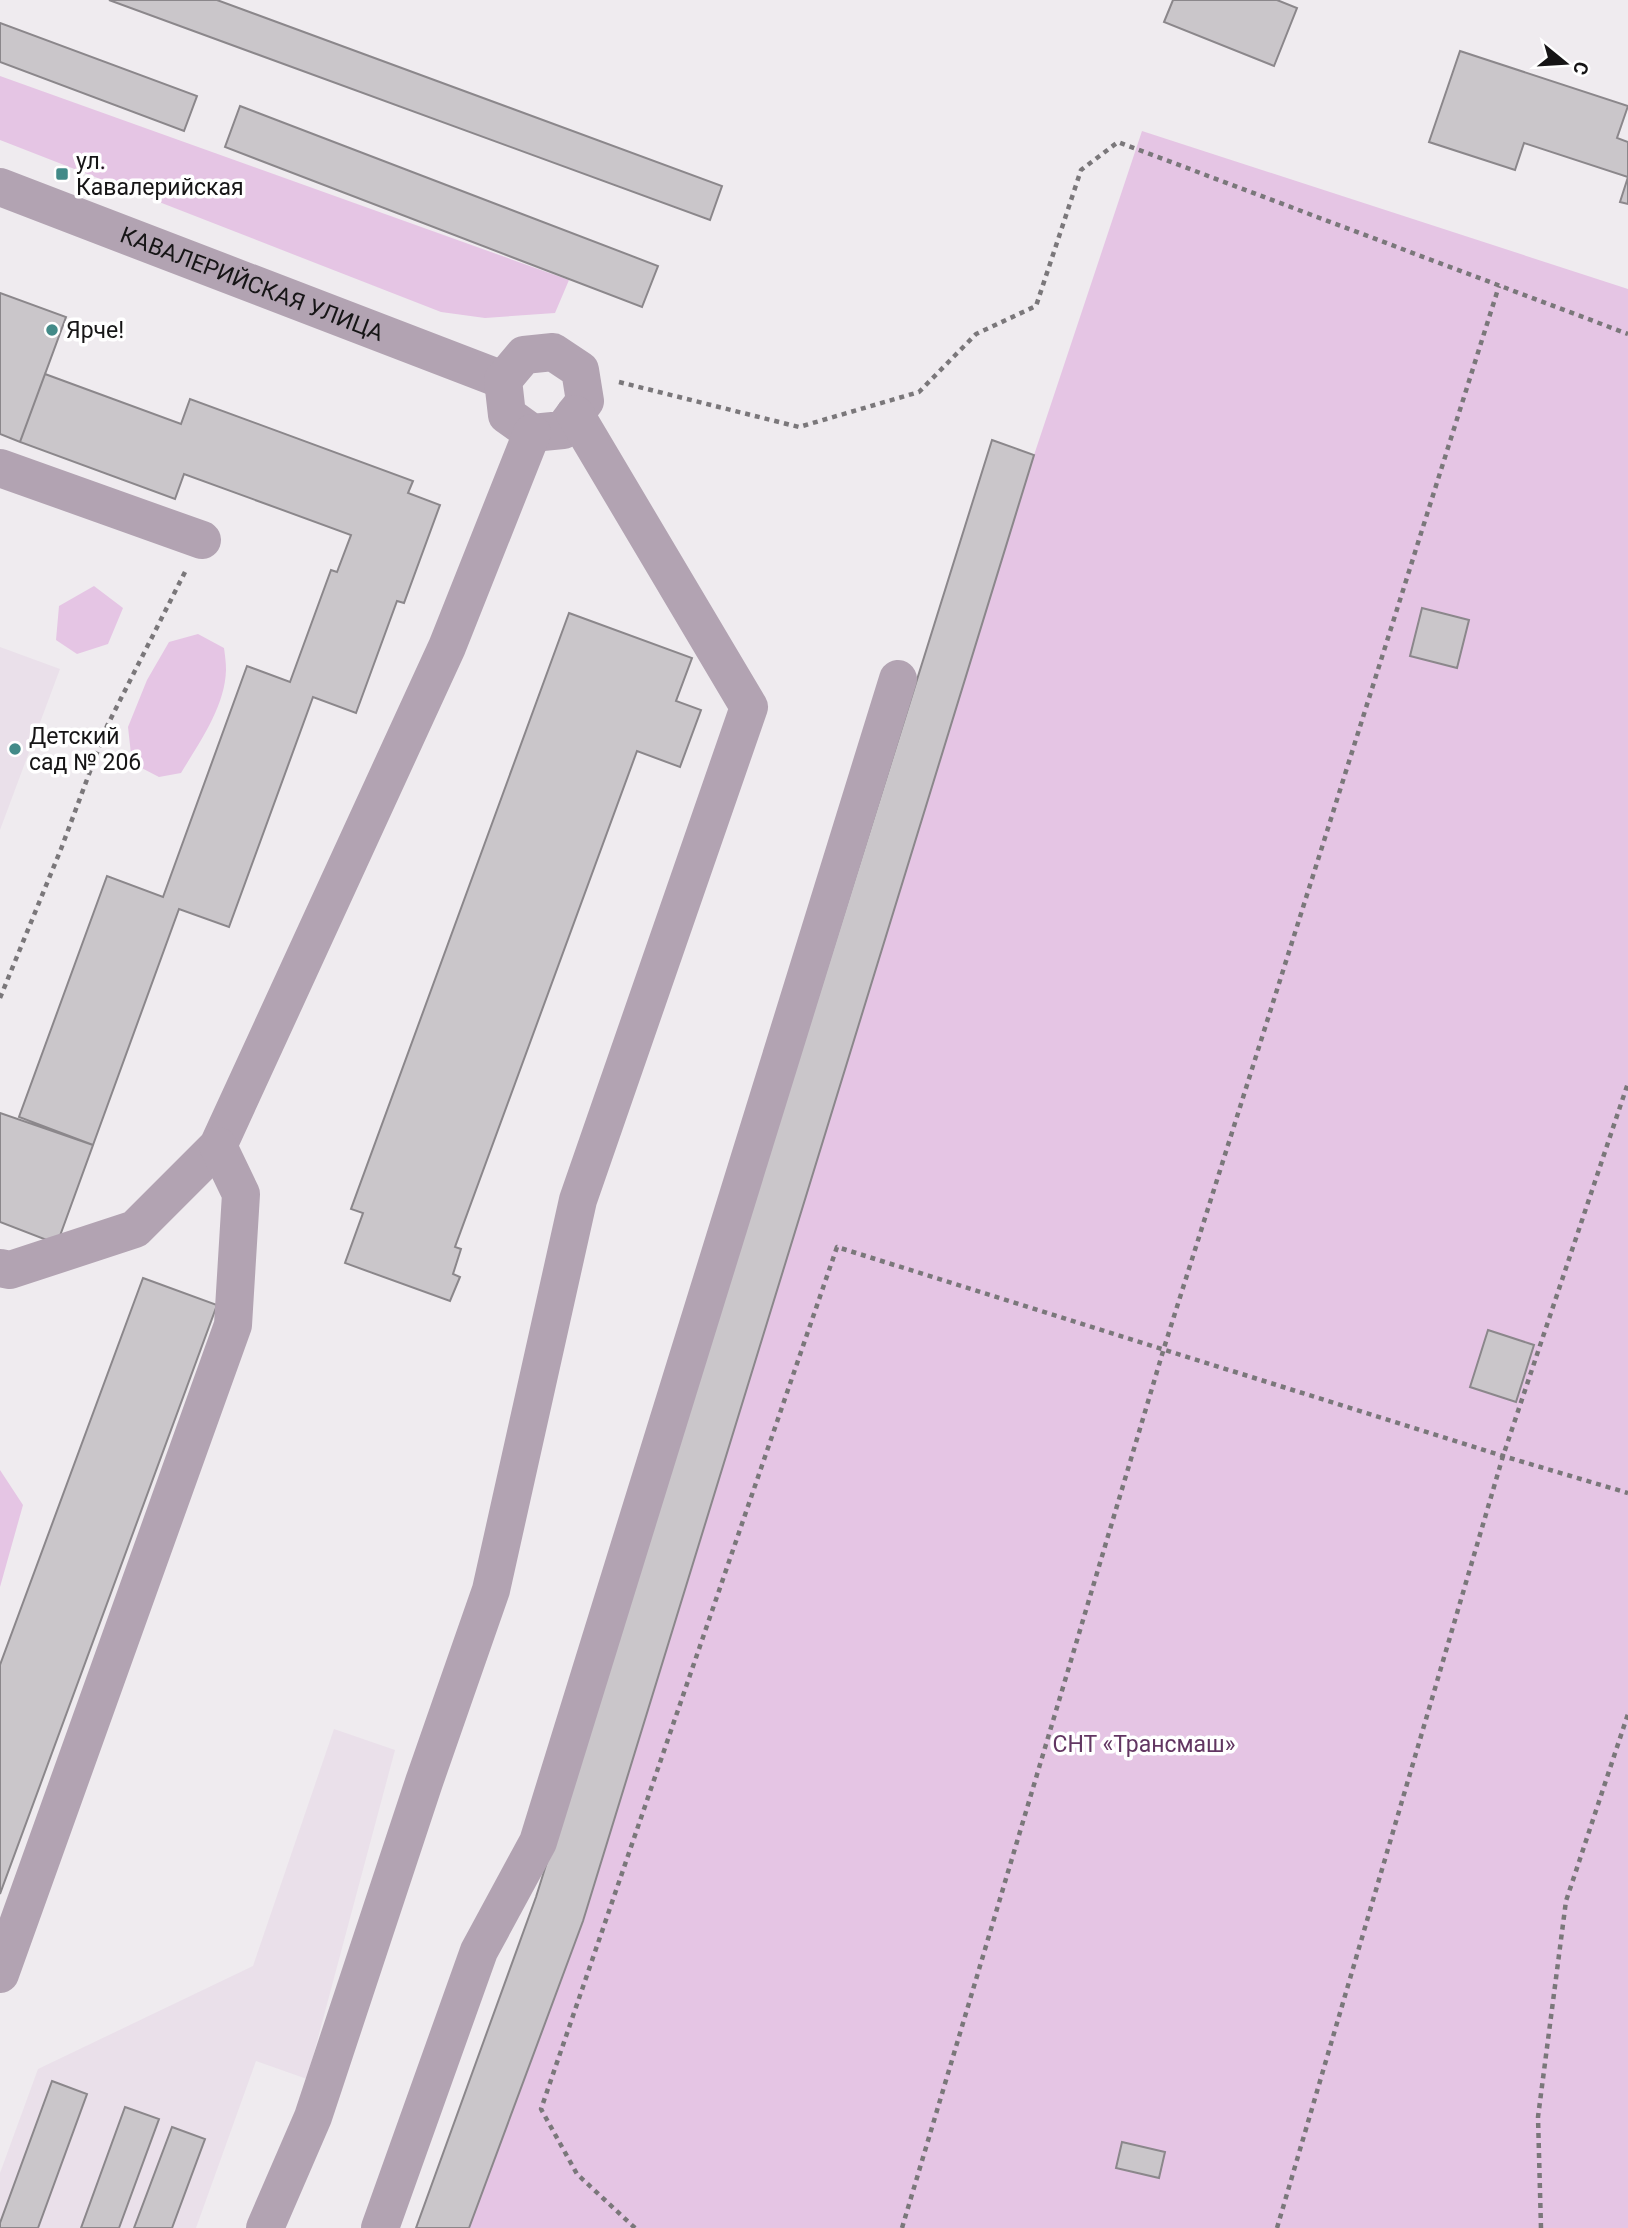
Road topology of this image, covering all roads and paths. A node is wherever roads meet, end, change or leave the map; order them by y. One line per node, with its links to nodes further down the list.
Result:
1 (0, 187): 5 (street, КАВАЛЕРИЙСКАЯ УЛИЦА)
2 (1499, 286): 3 (path); 4 (path); 15 (path)
3 (1628, 334)
4 (580, 370): 5 (street); 6 (street)
5 (503, 380): 7 (street)
6 (575, 414): 7 (street); 20 (street)
7 (532, 433): 13 (street)
8 (0, 468): 9 (street)
9 (202, 540): 11 (path)
10 (898, 680): 21 (street)
11 (0, 998)
12 (1628, 1083): 16 (path)
13 (218, 1146): 14 (street); 19 (street)
14 (0, 1268)
15 (1164, 1348): 16 (path); 22 (path); 23 (path)
16 (1503, 1456): 17 (path); 24 (path)
17 (1628, 1493)
18 (1628, 1714): 25 (path)
19 (0, 1975)
20 (265, 2228)
21 (380, 2228)
22 (635, 2228)
23 (902, 2228)
24 (1277, 2228)
25 (1541, 2228)

